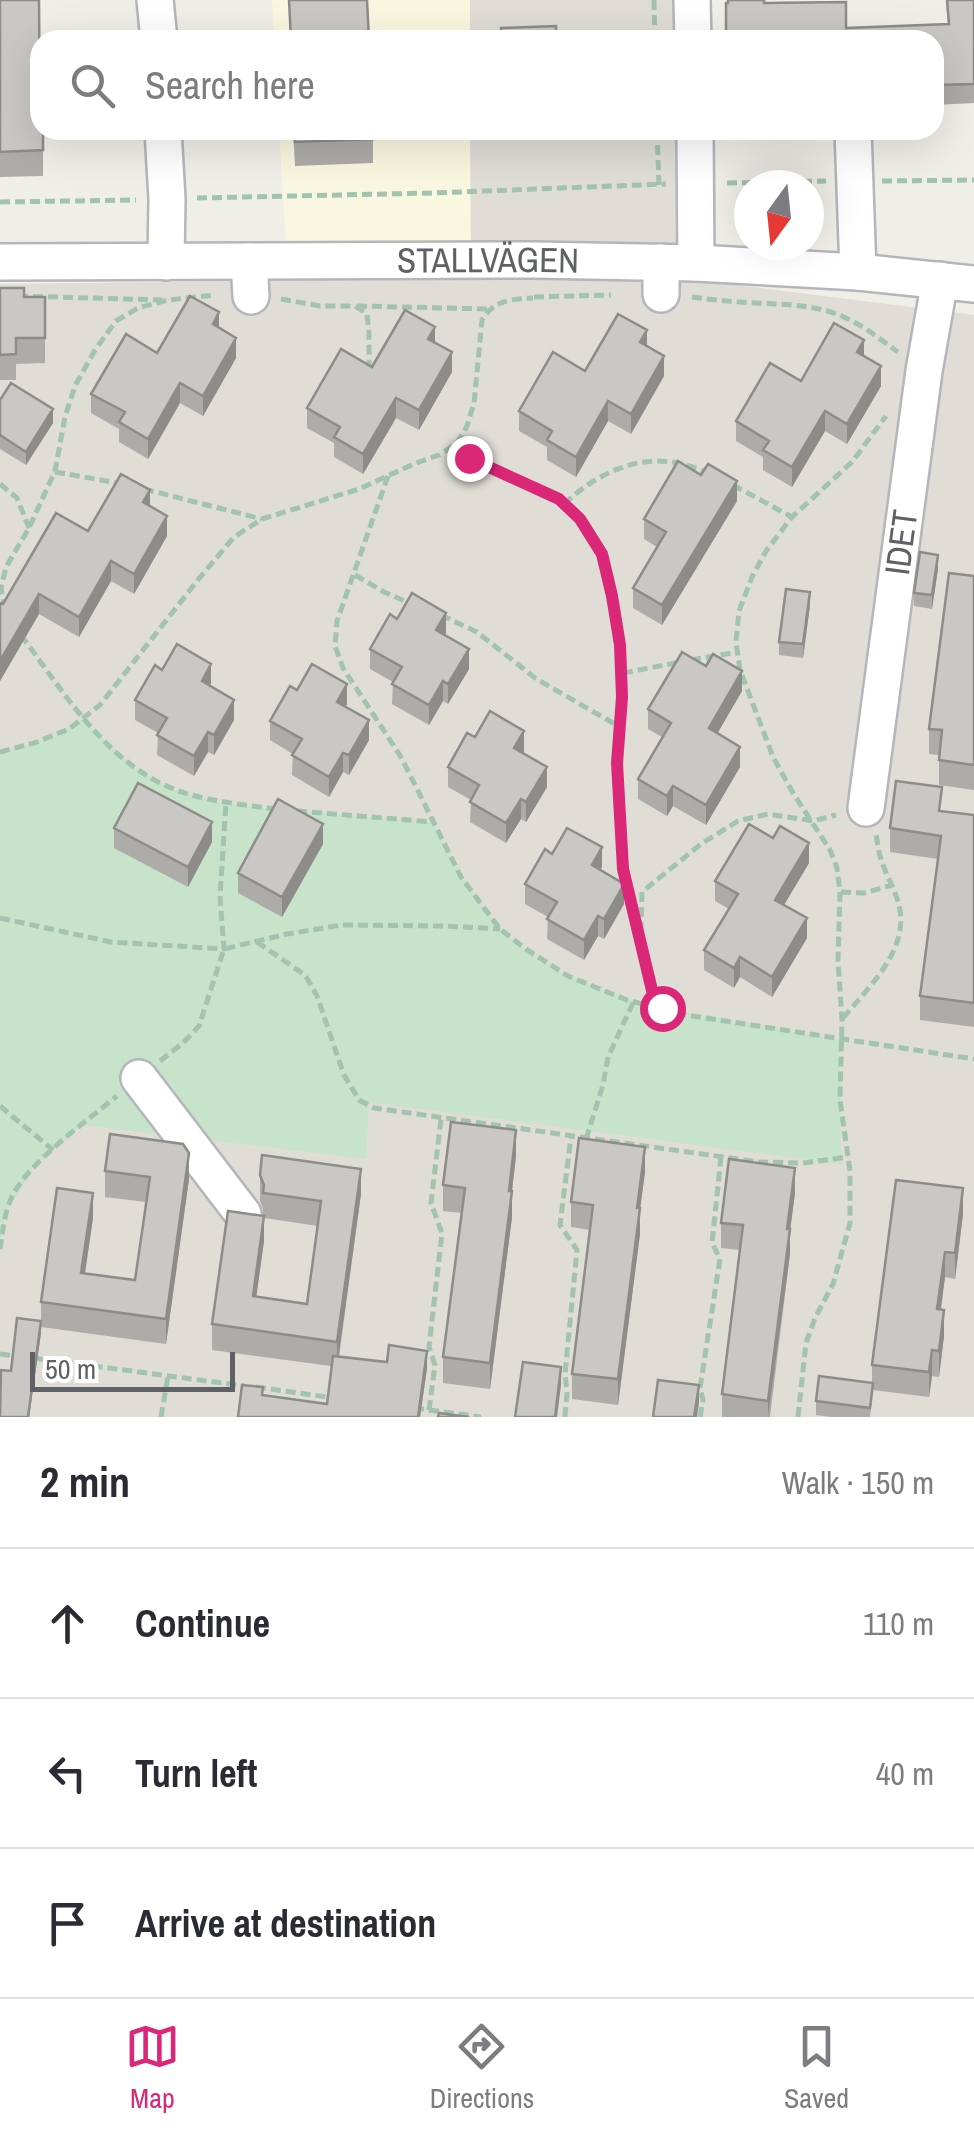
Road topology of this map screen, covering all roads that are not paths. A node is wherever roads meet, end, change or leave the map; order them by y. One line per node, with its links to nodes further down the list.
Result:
1 (155, 0): 3 (street)
2 (692, 0): 4 (street)
3 (159, 30)
4 (693, 30)
5 (163, 140): 9 (street)
6 (694, 140): 11 (street)
7 (853, 140): 10 (street)
8 (0, 262): 9 (street, STALLVÄGEN)
9 (166, 262): 11 (street, STALLVÄGEN)
10 (858, 272): 11 (street, STALLVÄGEN); 12 (street, STALLVÄGEN)
11 (672, 273)
12 (957, 282): 13 (street, IDET)
13 (866, 808)
14 (139, 1078): 15 (street)
15 (243, 1214)

